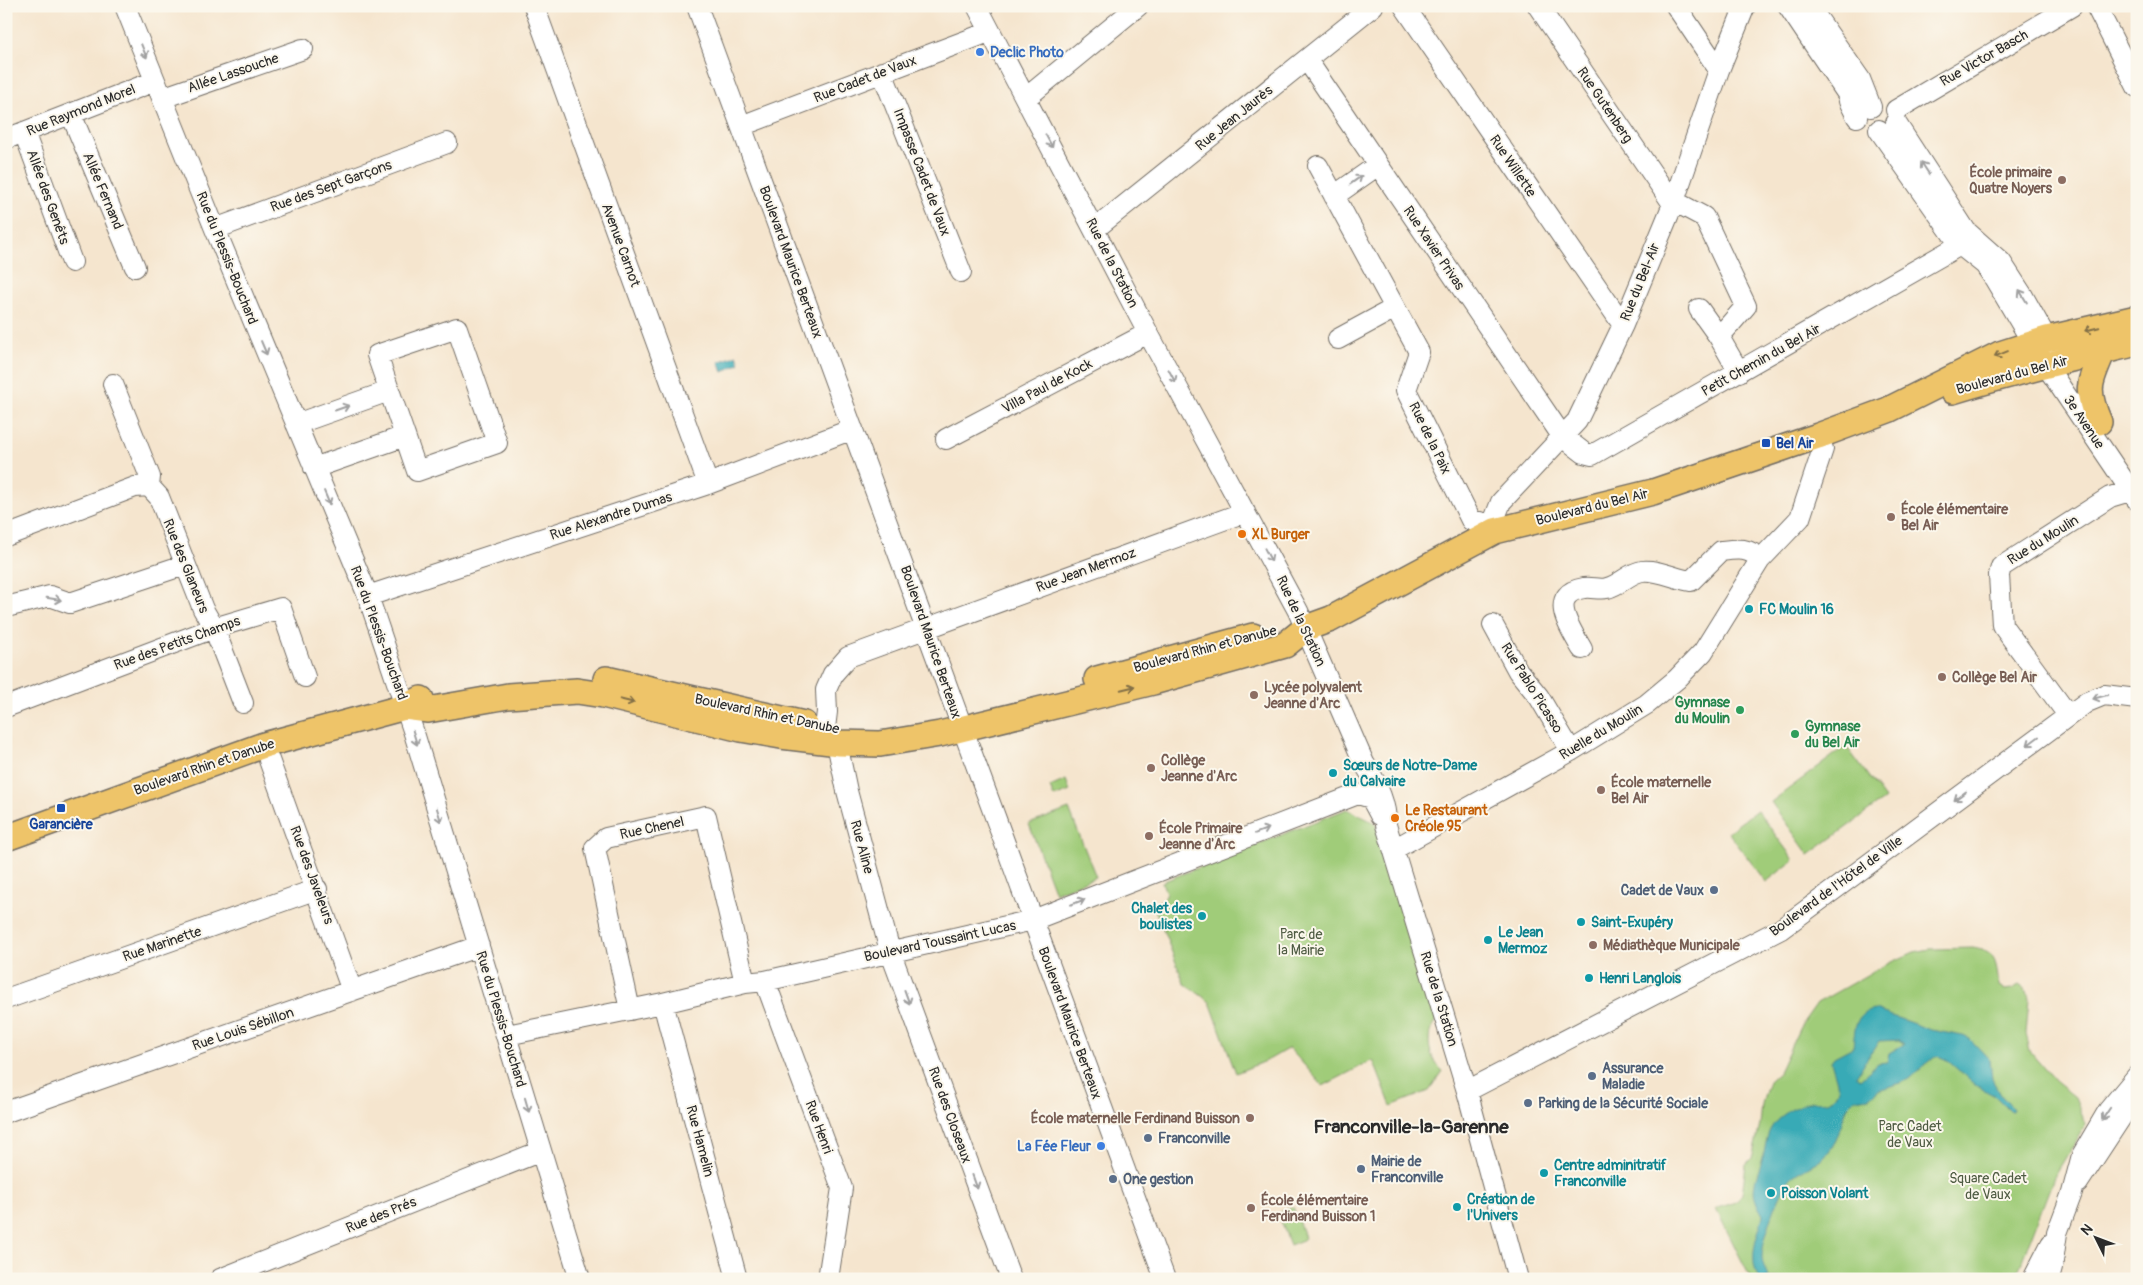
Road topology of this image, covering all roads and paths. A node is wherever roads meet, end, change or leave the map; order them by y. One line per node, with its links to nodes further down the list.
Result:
1 (534, 6): 61 (street, Avenue Carnot)
2 (697, 6): 25 (street, Boulevard Maurice Berteaux)
3 (977, 6): 15 (street, Rue de la Station)
4 (1138, 6): 22 (street)
5 (1373, 6): 17 (street, Rue Jean Jaurès)
6 (1404, 6): 41 (street, Rue Willette)
7 (1538, 6): 31 (street, Rue Gutenberg)
8 (1676, 6): 18 (street)
9 (1745, 6): 18 (street, Rue du Bel-Air)
10 (1788, 6): 24 (street)
11 (1809, 6): 24 (street)
12 (2072, 6): 24 (street, Rue Victor Basch)
13 (2096, 6): 20 (street)
14 (127, 7): 21 (street, Rue du Plessis-Bouchard, one-way to 21)
15 (990, 32): 19 (street, Rue Cadet de Vaux); 22 (street, Rue de la Station)
16 (303, 49): 21 (street, Allée Lassouche)
17 (1307, 60): 28 (street, Rue Xavier Privas); 32 (street, Rue Jean Jaurès)
18 (1719, 70): 31 (street, Rue du Bel-Air)
19 (882, 72): 25 (street, Rue Cadet de Vaux); 37 (street, Impasse Cadet de Vaux)
20 (2137, 87)
21 (159, 89): 23 (street, Rue Raymond Morel); 33 (street, Rue du Plessis-Bouchard)
22 (1026, 98): 32 (street, Rue de la Station, one-way to 32)
23 (71, 114): 26 (street, Rue Raymond Morel); 36 (street, Allée Fernand)
24 (1881, 115): 34 (street); 45 (street, one-way to 24)
25 (740, 126): 55 (street, Boulevard Maurice Berteaux)
26 (15, 136): 35 (street, Allée des Genêts)
27 (447, 143): 33 (street, Rue des Sept Garçons)
28 (1378, 165): 30 (street, one-way to 28); 57 (street, Rue Xavier Privas)
29 (1318, 166): 30 (street, Rue de la Paix)
30 (1334, 196): 38 (street, Rue de la Paix)
31 (1673, 203): 41 (street, Rue du Bel-Air); 43 (street)
32 (1095, 229): 42 (street, Rue de la Station)
33 (215, 230): 54 (street, Rue du Plessis-Bouchard, one-way to 54)
34 (1960, 245): 45 (street); 49 (street, Petit Chemin du Bel Air)
35 (72, 262)
36 (135, 268)
37 (961, 272)
38 (1395, 308): 44 (street); 65 (street, Rue de la Paix)
39 (1699, 309): 43 (street)
40 (2137, 318): 45 (main road, Boulevard du Bel Air, one-way to 45)
41 (1623, 325): 57 (street, Rue du Bel-Air)
42 (1148, 333): 59 (street, Villa Paul de Kock); 64 (street, Rue de la Station, one-way to 64)
43 (1719, 337): 49 (street)
44 (1338, 340)
45 (2039, 341): 48 (street, 3e Avenue); 52 (main road, Boulevard du Bel Air, one-way to 52)
46 (2137, 343): 47 (main road, Boulevard du Bel Air)
47 (2103, 351): 48 (main road, Boulevard du Bel Air); 53 (main road)
48 (2051, 363): 52 (main road, Boulevard du Bel Air); 53 (street, 3e Avenue); 63 (street, 3e Avenue)
49 (1739, 372): 57 (street, Petit Chemin du Bel Air)
50 (113, 384): 62 (street)
51 (389, 391): 54 (street, one-way to 51); 56 (street); 56 (street)
52 (1888, 410): 58 (main road, Boulevard du Bel Air)
53 (2099, 422): 63 (street, 3e Avenue)
54 (296, 424): 60 (street, Rue du Plessis-Bouchard)
55 (853, 429): 61 (street, Rue Alexandre Dumas); 73 (street, Boulevard Maurice Berteaux)
56 (405, 436): 60 (street)
57 (1562, 436): 65 (street, Rue du Bel-Air)
58 (1818, 436): 65 (main road, Boulevard du Bel Air); 67 (street, Ruelle du Moulin)
59 (946, 439)
60 (314, 468): 69 (street, Rue du Plessis-Bouchard, one-way to 69)
61 (708, 484): 69 (street, Rue Alexandre Dumas)
62 (148, 486): 66 (street); 68 (street, Rue des Glaneurs)
63 (2135, 489): 81 (street, Rue du Moulin)
64 (1245, 512): 73 (street, Rue Jean Mermoz); 74 (street, Rue de la Station, one-way to 74)
65 (1494, 528): 74 (main road, Boulevard du Bel Air)
66 (6, 536)
67 (1760, 560): 75 (street); 84 (street, Ruelle du Moulin)
68 (184, 565): 70 (street, one-way to 68); 72 (street, Rue des Glaneurs)
69 (368, 596): 80 (street, Rue du Plessis-Bouchard)
70 (6, 606)
71 (1493, 625): 84 (street, Rue Pablo Picasso)
72 (214, 628): 76 (street, Rue des Petits Champs); 78 (street, Rue des Glaneurs); 79 (street, Rue des Petits Champs)
73 (927, 628): 82 (street, Boulevard Maurice Berteaux); 83 (street, Rue Aline)
74 (1306, 628): 82 (main road, Boulevard Rhin et Danube); 86 (street, Rue de la Station)
75 (1582, 649)
76 (305, 678)
77 (2137, 699): 81 (street, Boulevard de l'Hôtel de Ville, one-way to 81)
78 (243, 703)
79 (6, 707)
80 (406, 707): 83 (main road, Boulevard Rhin et Danube); 89 (main road, Boulevard Rhin et Danube); 93 (street, Rue du Plessis-Bouchard, one-way to 93)
81 (2068, 716): 104 (street, Boulevard de l'Hôtel de Ville, one-way to 104)
82 (959, 722): 83 (main road, Boulevard Rhin et Danube); 92 (street, Boulevard Maurice Berteaux)
83 (832, 736): 94 (street, Rue Aline)
84 (1571, 751): 90 (street, Ruelle du Moulin)
85 (269, 760): 91 (street, Rue des Javeleurs)
86 (1364, 763): 87 (street); 88 (street, Rue de la Station)
87 (1358, 794): 88 (street); 92 (street, Boulevard Toussaint Lucas, one-way to 87)
88 (1386, 825): 90 (street, Rue de la Station)
89 (6, 838)
90 (1394, 849): 104 (street, Rue de la Station)
91 (317, 889): 97 (street, Rue des Javeleurs); 98 (street, Rue Marinette)
92 (1033, 920): 94 (street, Boulevard Toussaint Lucas); 114 (street, Boulevard Maurice Berteaux)
93 (479, 946): 97 (street, Rue Louis Sébillon); 101 (street, Rue du Plessis-Bouchard)
94 (890, 951): 95 (street, Boulevard Toussaint Lucas); 113 (street, Rue des Closeaux, one-way to 113)
95 (765, 981): 96 (street, Boulevard Toussaint Lucas); 112 (street, Rue Henri)
96 (745, 983): 99 (street, Boulevard Toussaint Lucas); 100 (street, Rue Chenel)
97 (352, 991): 105 (street, Rue Louis Sébillon)
98 (6, 998)
99 (663, 1003): 100 (street, Boulevard Toussaint Lucas); 111 (street, Rue Hamelin)
100 (630, 1010): 101 (street, Boulevard Toussaint Lucas)
101 (507, 1036): 106 (street, Rue du Plessis-Bouchard, one-way to 106)
102 (2137, 1076): 107 (street, one-way to 107)
103 (2137, 1086): 107 (street)
104 (1467, 1091): 115 (street, Rue de la Station)
105 (6, 1112)
106 (541, 1151): 109 (street, Rue des Prés); 110 (street, Rue du Plessis-Bouchard)
107 (2072, 1193): 108 (street)
108 (2057, 1233): 116 (street); 117 (street)
109 (220, 1279)
110 (580, 1279)
111 (737, 1279)
112 (828, 1279)
113 (1011, 1279)
114 (1165, 1279)
115 (1518, 1279)
116 (2033, 1279)
117 (2049, 1279)

